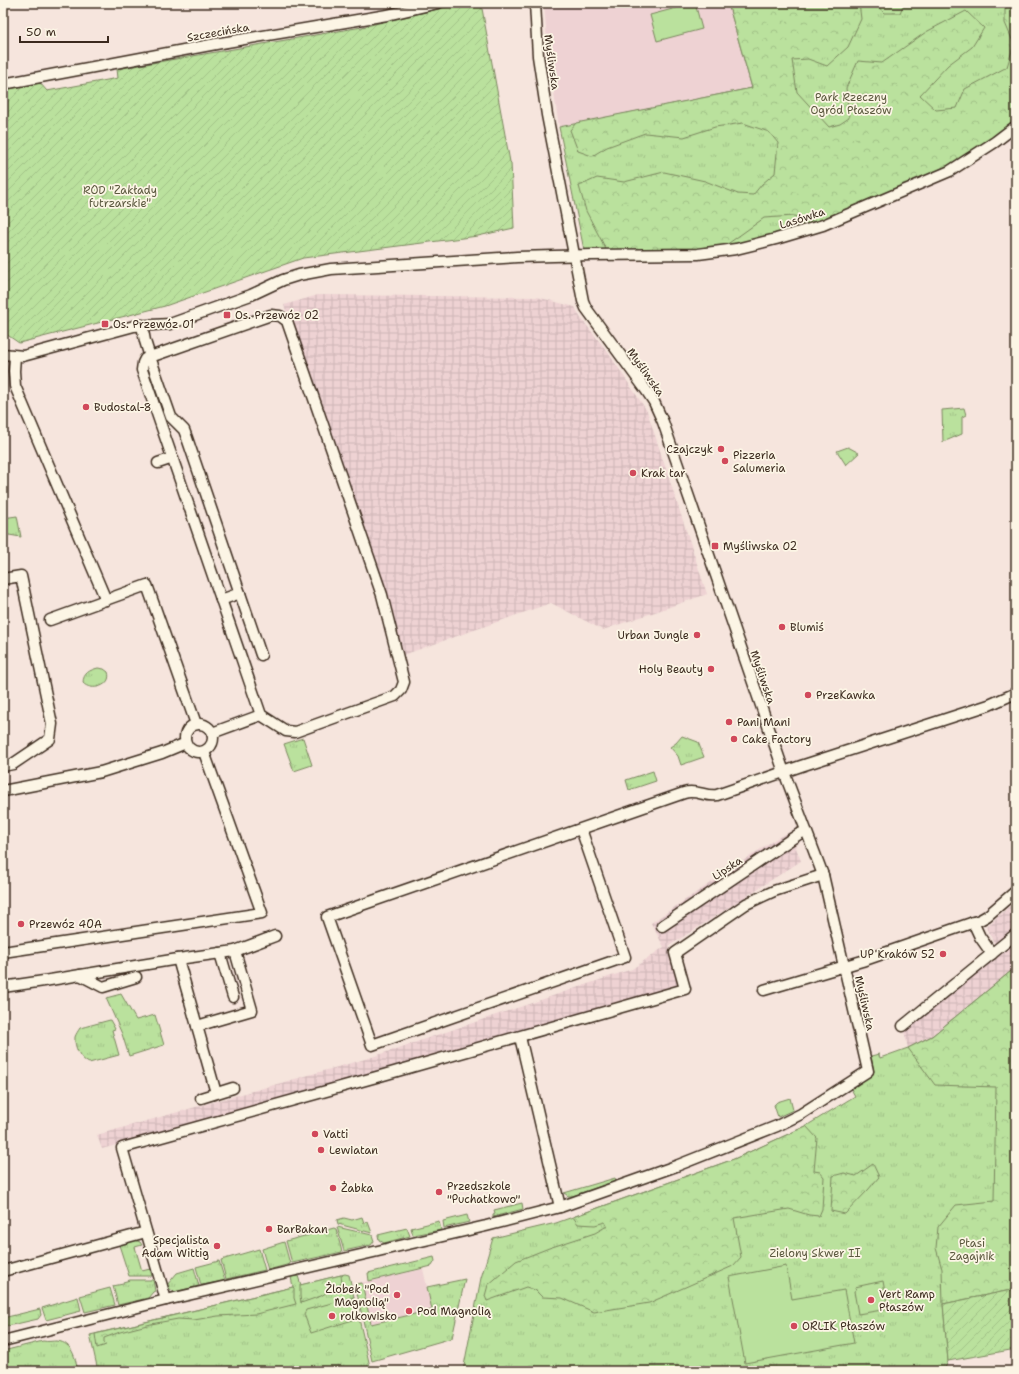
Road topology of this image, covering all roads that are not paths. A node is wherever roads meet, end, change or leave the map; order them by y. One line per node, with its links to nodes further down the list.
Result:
1 (438, 3): 3 (street, Szczecińska)
2 (535, 3): 5 (street, Myśliwska)
3 (3, 84)
4 (1016, 126): 5 (street, Lasówka)
5 (574, 255): 6 (street, Lasówka); 27 (street, Myśliwska)
6 (142, 325): 8 (street, Lasówka); 9 (street)
7 (3, 354): 8 (street, Lasówka)
8 (15, 356): 10 (street)
9 (150, 357): 12 (street); 15 (street); 21 (street)
10 (30, 420): 11 (street); 16 (street)
11 (40, 426)
12 (173, 458): 13 (street); 17 (street)
13 (158, 463)
14 (3, 579): 26 (street)
15 (240, 594): 17 (street); 19 (street)
16 (106, 600): 18 (street); 22 (street)
17 (221, 600): 21 (street)
18 (50, 620)
19 (260, 655)
20 (1016, 693): 27 (street)
21 (262, 714): 23 (street)
22 (196, 724): 23 (street); 24 (street)
23 (212, 733): 25 (street)
24 (186, 743): 25 (street); 28 (street)
25 (204, 752): 38 (street)
26 (3, 766)
27 (784, 772): 29 (street); 30 (street, Myśliwska)
28 (3, 791)
29 (581, 829): 29 (street)
30 (806, 831): 31 (street, Myśliwska); 34 (street, Lipska)
31 (823, 875): 42 (street, Myśliwska); 50 (street)
32 (1016, 891): 33 (street)
33 (973, 922): 40 (street); 42 (street)
34 (662, 926)
35 (1016, 934): 40 (street)
36 (275, 936): 37 (street)
37 (235, 950): 39 (street); 48 (street)
38 (3, 952)
39 (220, 953): 41 (street); 47 (street)
40 (992, 954): 49 (street)
41 (178, 959): 43 (street); 48 (street)
42 (844, 967): 46 (street); 54 (street, Myśliwska)
43 (80, 975): 44 (street); 45 (street)
44 (136, 978)
45 (3, 987)
46 (764, 990)
47 (233, 997)
48 (197, 1026): 52 (street)
49 (903, 1026)
50 (520, 1037): 54 (street); 55 (street)
51 (233, 1088): 52 (street)
52 (216, 1093): 53 (street)
53 (201, 1098)
54 (560, 1207): 57 (street)
55 (146, 1232): 56 (street); 57 (street)
56 (3, 1271)
57 (166, 1300): 58 (street)
58 (3, 1341)

